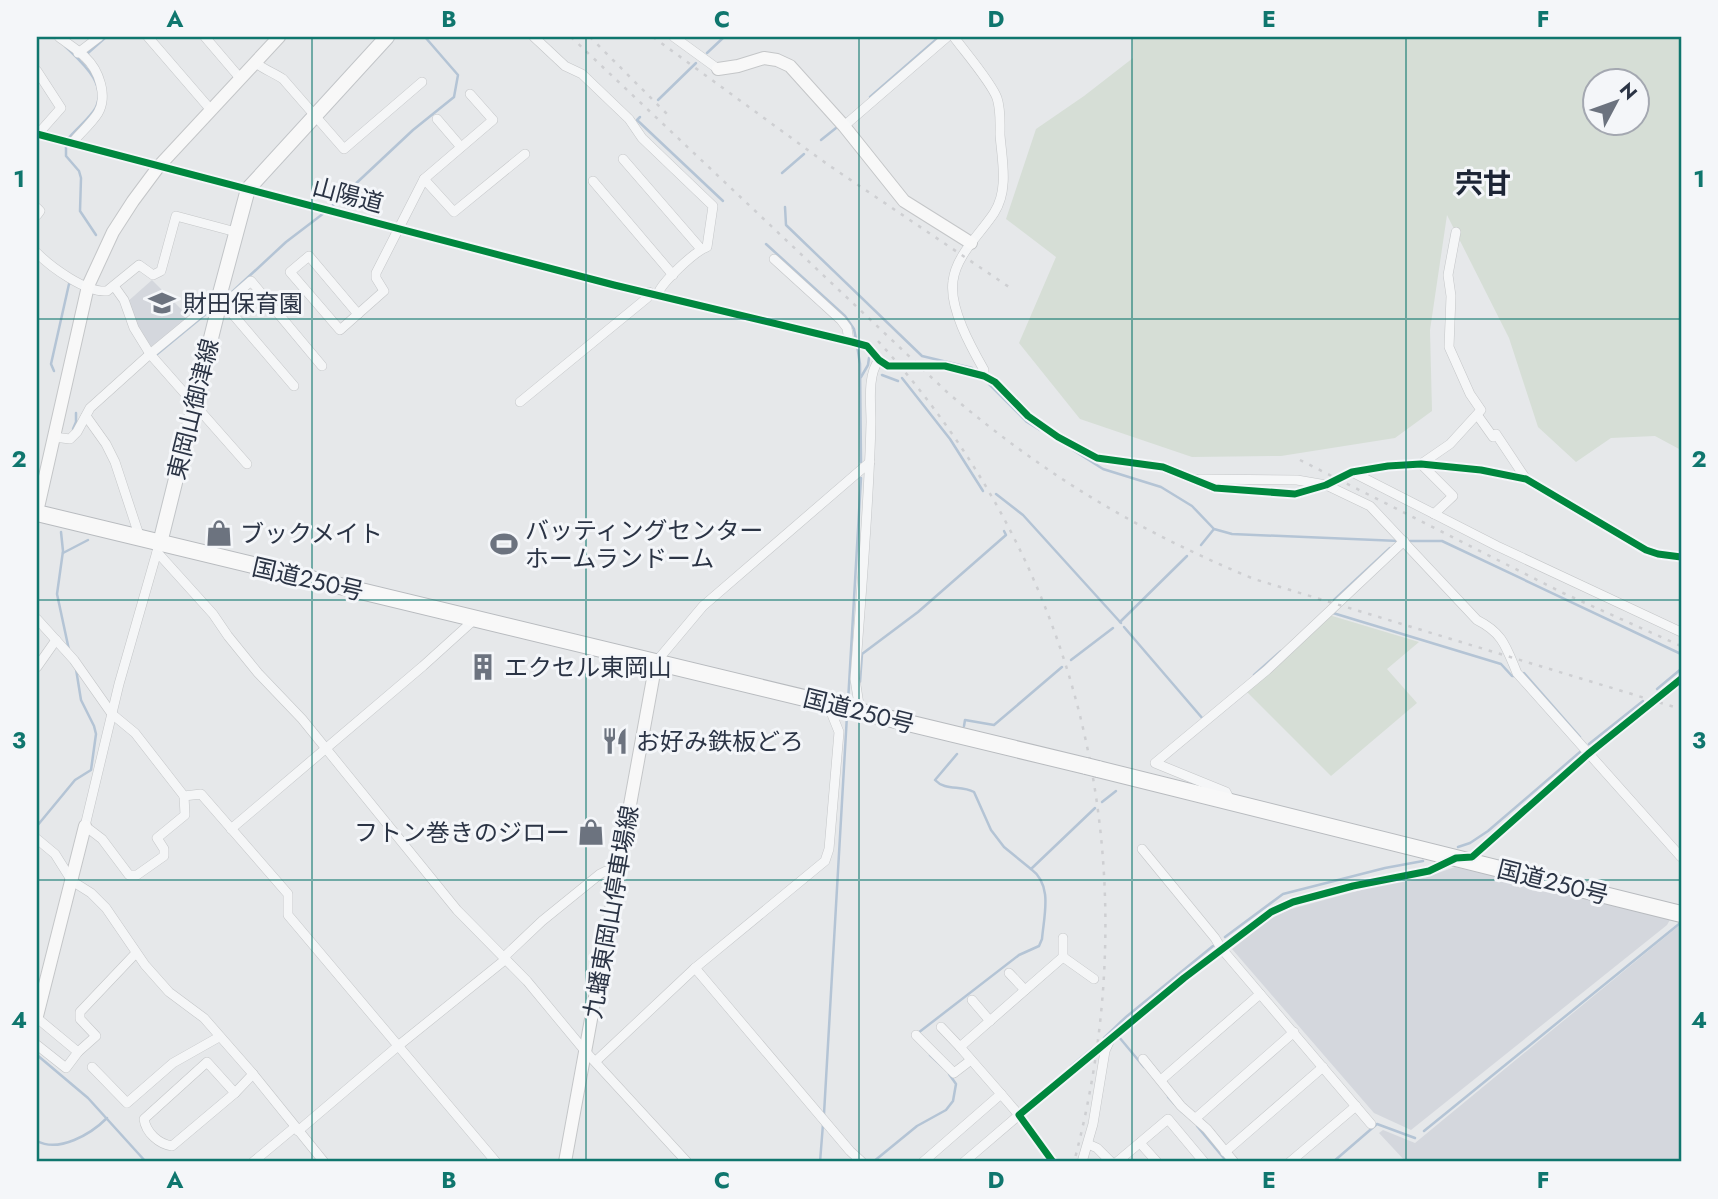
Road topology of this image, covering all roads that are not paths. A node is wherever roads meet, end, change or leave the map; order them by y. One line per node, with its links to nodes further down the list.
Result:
1 (59, 37): 11 (street)
2 (99, 37): 11 (street)
3 (148, 37): 18 (street)
4 (205, 37): 15 (street)
5 (387, 37): 19 (main road, 東岡山御津線)
6 (534, 37): 37 (street)
7 (674, 37): 13 (street)
8 (947, 37): 21 (street)
9 (954, 37): 36 (street)
10 (272, 39): 12 (street)
11 (78, 53): 23 (street)
12 (255, 62): 15 (street); 19 (street)
13 (718, 69): 21 (street)
14 (37, 71): 22 (street)
15 (240, 78): 18 (street)
16 (422, 82): 19 (street)
17 (470, 94): 24 (street)
18 (211, 110): 27 (street)
19 (316, 114): 30 (main road, 東岡山御津線)
20 (437, 119): 24 (street)
21 (844, 126): 36 (street)
22 (37, 134): 23 (street, 山陽道)
23 (72, 143): 27 (street, 山陽道)
24 (461, 147): 29 (street)
25 (525, 154): 29 (street)
26 (623, 159): 37 (street)
27 (159, 166): 30 (street, 山陽道); 41 (street)
28 (593, 181): 40 (street)
29 (422, 182): 33 (street)
30 (248, 189): 33 (street, 山陽道); 34 (main road, 東岡山御津線)
31 (37, 208): 32 (street)
32 (37, 215)
33 (398, 228): 43 (street, 山陽道); 45 (street)
34 (236, 232): 42 (street); 44 (main road, 東岡山御津線)
35 (1456, 232): 55 (street)
36 (971, 243): 50 (street)
37 (701, 249): 40 (street)
38 (37, 253): 41 (street)
39 (774, 260): 46 (street)
40 (673, 275): 43 (street)
41 (88, 286): 42 (street); 56 (street)
42 (114, 286): 47 (street)
43 (653, 293): 46 (street, 山陽道); 52 (street)
44 (220, 304): 47 (street); 49 (street); 51 (street); 53 (main road, 東岡山御津線)
45 (358, 314): 45 (street)
46 (851, 341): 48 (street, 山陽道)
47 (150, 354): 53 (street); 54 (street)
48 (879, 360): 50 (street); 57 (street)
49 (322, 366)
50 (984, 376): 62 (street)
51 (294, 386)
52 (520, 402)
53 (194, 403): 59 (street); 69 (main road, 東岡山御津線)
54 (86, 416): 56 (street); 67 (street)
55 (1478, 416): 60 (street); 63 (street)
56 (54, 437): 58 (street)
57 (870, 462): 75 (street); 79 (street)
58 (42, 464): 66 (street)
59 (247, 464)
60 (1421, 464): 61 (street); 63 (street); 65 (street)
61 (1352, 472): 64 (street); 65 (street)
62 (1191, 478): 64 (street); 64 (street)
63 (1525, 479): 70 (street)
64 (1326, 485): 68 (street)
65 (1436, 512): 73 (street)
66 (37, 513): 67 (highway, 国道250号)
67 (140, 539): 69 (highway, 国道250号)
68 (1404, 541): 82 (street); 84 (street)
69 (158, 548): 71 (highway, 国道250号); 80 (street); 81 (street)
70 (1681, 557)
71 (475, 619): 75 (highway, 国道250号); 81 (street)
72 (37, 620): 74 (street)
73 (1681, 632)
74 (56, 640): 76 (street); 80 (street)
75 (656, 662): 78 (highway, 国道250号); 93 (street, 九蟠東岡山停車場線)
76 (37, 667)
77 (1681, 679): 82 (street)
78 (824, 703): 79 (highway, 国道250号); 101 (street)
79 (853, 710): 84 (highway, 国道250号)
80 (112, 714): 83 (street); 85 (street)
81 (325, 749): 86 (street); 100 (street)
82 (1588, 754): 90 (street); 91 (street)
83 (184, 796): 85 (street); 86 (street)
84 (1230, 802): 89 (highway, 国道250号)
85 (85, 826): 94 (street)
86 (230, 828): 115 (street)
87 (37, 839): 94 (street)
88 (1142, 849): 97 (street)
89 (1428, 850): 91 (highway, 国道250号); 92 (street)
90 (1681, 857)
91 (1456, 858): 92 (street); 95 (highway, 国道250号)
92 (1429, 871): 97 (street)
93 (618, 872): 100 (street); 117 (street, 九蟠東岡山停車場線)
94 (72, 881): 98 (street); 107 (street)
95 (1681, 914)
96 (1063, 938): 99 (street)
97 (1221, 948): 105 (street); 113 (street)
98 (136, 953): 112 (street); 118 (street)
99 (1063, 957): 103 (street); 104 (street)
100 (505, 958): 115 (street); 117 (street)
101 (695, 968): 121 (street); 142 (street)
102 (1009, 973): 104 (street)
103 (1094, 979)
104 (1025, 990): 108 (street)
105 (1260, 994): 110 (street); 125 (street)
106 (972, 1000): 108 (street)
107 (37, 1017): 118 (street)
108 (990, 1021): 116 (street)
109 (941, 1027): 116 (street)
110 (1294, 1032): 123 (street); 130 (street)
111 (916, 1035): 120 (street)
112 (219, 1037): 122 (street); 124 (street)
113 (1110, 1041): 129 (street); 134 (street)
114 (37, 1045): 118 (street)
115 (398, 1046): 132 (street); 139 (street)
116 (960, 1047): 120 (street)
117 (585, 1051): 121 (street); 140 (street, 九蟠東岡山停車場線)
118 (78, 1052)
119 (1143, 1059): 125 (street)
120 (971, 1060): 127 (street)
121 (596, 1061): 141 (street)
122 (92, 1067)
123 (1323, 1067): 128 (street); 135 (street)
124 (253, 1074): 126 (street); 132 (street)
125 (1161, 1080): 130 (street)
126 (235, 1093): 126 (street)
127 (1001, 1094): 129 (street); 143 (street)
128 (1356, 1106): 131 (street); 151 (street)
129 (1018, 1113): 136 (street); 144 (street)
130 (1196, 1118): 135 (street)
131 (1371, 1124)
132 (296, 1129): 137 (street); 138 (street)
133 (1140, 1143): 147 (street); 148 (street); 149 (street)
134 (1088, 1144): 145 (street); 146 (street)
135 (1225, 1152): 150 (street)
136 (1049, 1161)
137 (253, 1162)
138 (324, 1162)
139 (496, 1162)
140 (565, 1162)
141 (687, 1162)
142 (862, 1162)
143 (923, 1162)
144 (964, 1162)
145 (1082, 1162)
146 (1111, 1162)
147 (1117, 1162)
148 (1157, 1162)
149 (1204, 1162)
150 (1234, 1162)
151 (1290, 1162)

